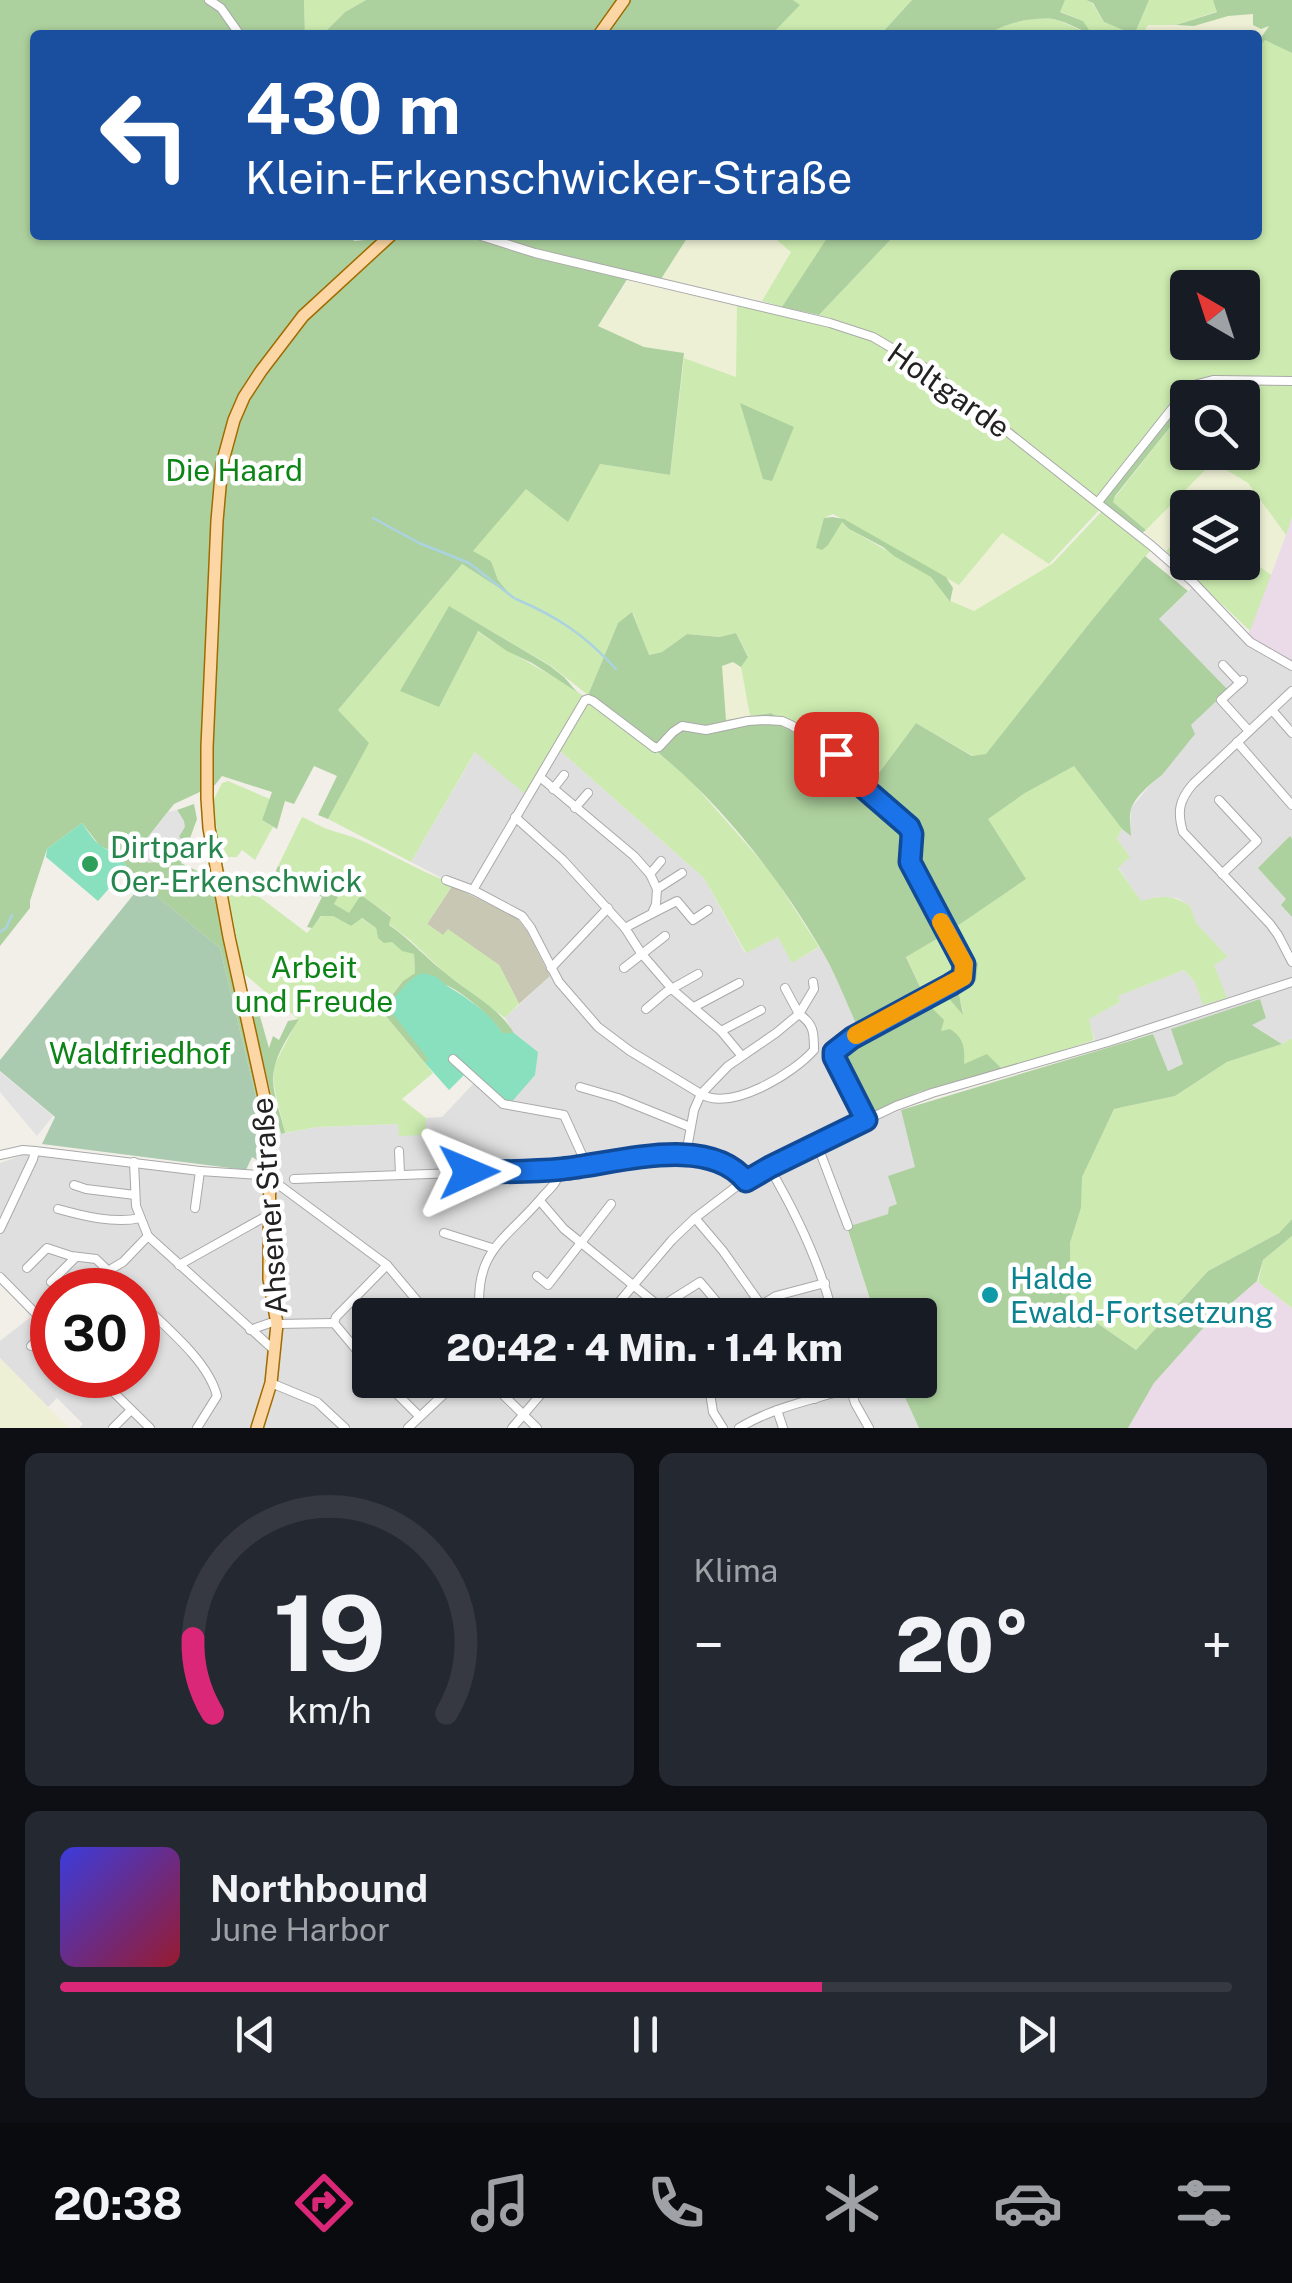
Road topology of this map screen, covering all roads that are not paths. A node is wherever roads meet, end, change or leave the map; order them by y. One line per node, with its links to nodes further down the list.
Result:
1 (209, 0): 3 (street)
2 (624, 0): 4 (main road)
3 (236, 30)
4 (602, 30)
5 (386, 240): 72 (main road, Ahsener Straße)
6 (494, 240): 8 (street, Holtgarde)
7 (1292, 380): 8 (street)
8 (1098, 502): 10 (street, Holtgarde)
9 (1223, 665): 13 (street)
10 (1292, 666)
11 (1292, 691): 12 (street)
12 (1272, 710): 13 (street); 14 (street)
13 (1249, 731): 15 (street)
14 (1292, 732)
15 (1237, 742): 21 (street); 29 (street)
16 (564, 775): 18 (street)
17 (540, 777): 18 (street); 23 (street); 59 (street)
18 (553, 788): 22 (street)
19 (588, 793): 22 (street)
20 (1219, 800): 29 (street)
21 (1292, 804)
22 (576, 808): 25 (street)
23 (515, 817): 32 (street); 35 (street)
24 (644, 846): 25 (street)
25 (634, 856): 28 (street)
26 (661, 860): 28 (street)
27 (682, 873): 31 (street)
28 (650, 874): 31 (street)
29 (1222, 874): 41 (street)
30 (446, 880): 32 (street)
31 (657, 889): 37 (street)
32 (473, 890): 42 (street)
33 (689, 893): 34 (street)
34 (678, 901): 36 (street); 37 (street)
35 (608, 908): 38 (street); 42 (street)
36 (708, 910)
37 (653, 912): 38 (street)
38 (625, 928): 40 (street)
39 (665, 936): 40 (street)
40 (642, 952): 43 (street); 49 (street)
41 (1292, 962)
42 (551, 968): 58 (street)
43 (624, 968)
44 (698, 974): 49 (street)
45 (814, 982): 53 (street)
46 (1292, 982): 59 (street)
47 (739, 983): 50 (street)
48 (785, 988): 53 (street)
49 (673, 990): 50 (street); 51 (street)
50 (694, 1007): 54 (street)
51 (646, 1009)
52 (761, 1010): 54 (street)
53 (799, 1014): 55 (street); 58 (street)
54 (721, 1031): 55 (street)
55 (741, 1055): 58 (street)
56 (453, 1059): 67 (street)
57 (580, 1087): 60 (street)
58 (702, 1094): 60 (street)
59 (866, 1120): 61 (street)
60 (690, 1127): 64 (street)
61 (816, 1144): 68 (street); 87 (street)
62 (35, 1151): 65 (street); 66 (street); 83 (street)
63 (399, 1151): 71 (street)
64 (686, 1154): 67 (street); 74 (street)
65 (0, 1155)
66 (134, 1162): 70 (street); 77 (street)
67 (587, 1166): 69 (street)
68 (770, 1167): 74 (street); 102 (street)
69 (560, 1169): 71 (street); 79 (street)
70 (200, 1171): 72 (street); 81 (street)
71 (400, 1174): 73 (street)
72 (271, 1179): 76 (street); 82 (main road, Ahsener Straße)
73 (294, 1179)
74 (746, 1181): 86 (street)
75 (74, 1184): 77 (street)
76 (291, 1192): 82 (street); 95 (street)
77 (135, 1195): 85 (street)
78 (0, 1200): 83 (street)
79 (540, 1201): 91 (street); 92 (street)
80 (611, 1204): 91 (street)
81 (195, 1208)
82 (270, 1208): 94 (street); 116 (main road, Ahsener Straße)
83 (9, 1210): 88 (street)
84 (58, 1210): 85 (street)
85 (140, 1218): 90 (street)
86 (695, 1218): 103 (street); 110 (street)
87 (848, 1226)
88 (0, 1229)
89 (444, 1233): 92 (street)
90 (148, 1236): 94 (street); 99 (street)
91 (582, 1244): 100 (street); 103 (street)
92 (492, 1248): 105 (street)
93 (76, 1256): 96 (street); 97 (street); 98 (street)
94 (178, 1265): 117 (street)
95 (387, 1266): 104 (street); 115 (street)
96 (27, 1268)
97 (64, 1268)
98 (106, 1268)
99 (113, 1268)
100 (537, 1276)
101 (0, 1277): 113 (street)
102 (825, 1283): 111 (street); 112 (street)
103 (633, 1284): 106 (street); 107 (street)
104 (415, 1298)
105 (478, 1298)
106 (622, 1298)
107 (651, 1298)
108 (675, 1298): 109 (street)
109 (714, 1298)
110 (756, 1298)
111 (777, 1298)
112 (829, 1298)
113 (30, 1308)
114 (160, 1323): 135 (street)
115 (334, 1323): 116 (street); 118 (street)
116 (273, 1324): 117 (street); 119 (main road, Ahsener Straße)
117 (250, 1330): 119 (street)
118 (352, 1344)
119 (275, 1351): 120 (main road, Ahsener Straße)
120 (271, 1383): 136 (main road, Ahsener Straße); 137 (street)
121 (119, 1398): 129 (street)
122 (401, 1398): 131 (street)
123 (439, 1398): 131 (street)
124 (506, 1398): 132 (street)
125 (539, 1398): 132 (street)
126 (710, 1398): 141 (street)
127 (853, 1398): 144 (street)
128 (816, 1399): 130 (street)
129 (131, 1410): 133 (street); 134 (street)
130 (777, 1410): 142 (street); 143 (street)
131 (419, 1416): 138 (street)
132 (524, 1416): 139 (street); 140 (street)
133 (114, 1428)
134 (150, 1428)
135 (198, 1428)
136 (257, 1428)
137 (345, 1428)
138 (408, 1428)
139 (512, 1428)
140 (537, 1428)
141 (722, 1428)
142 (739, 1428)
143 (783, 1428)
144 (869, 1428)

